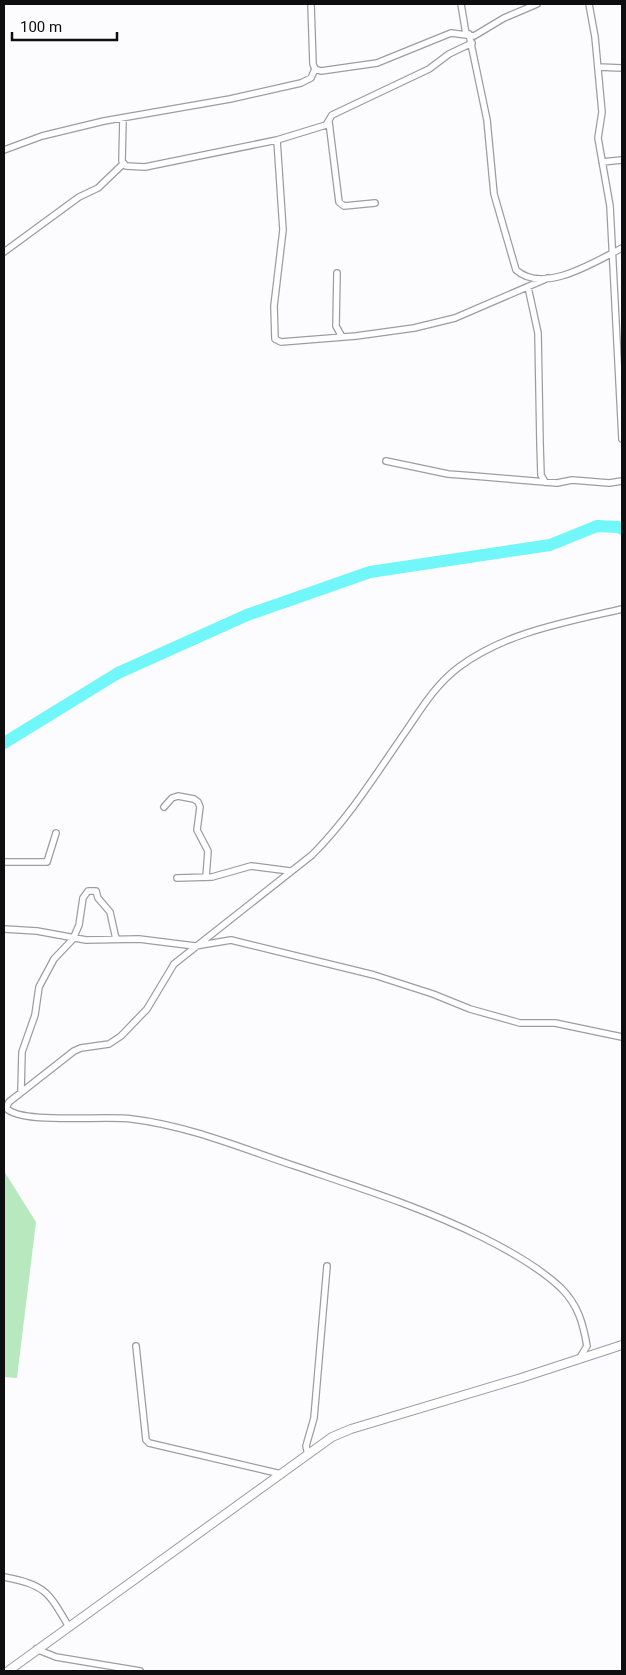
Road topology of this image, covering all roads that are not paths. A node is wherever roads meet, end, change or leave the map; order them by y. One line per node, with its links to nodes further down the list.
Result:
1 (312, 4): 9 (street)
2 (461, 4): 5 (street)
3 (537, 4): 5 (street)
4 (589, 4): 7 (street)
5 (467, 34): 6 (street); 9 (street)
6 (472, 43): 11 (street); 22 (street)
7 (598, 67): 8 (street); 15 (street)
8 (622, 68)
9 (315, 69): 10 (street)
10 (123, 119): 13 (street); 16 (street)
11 (328, 122): 12 (street); 17 (street)
12 (277, 140): 16 (street); 24 (street)
13 (4, 150)
14 (622, 160): 15 (street)
15 (602, 162): 20 (street)
16 (124, 164): 19 (street)
17 (375, 203)
18 (622, 248): 20 (street)
19 (4, 252)
20 (612, 255): 22 (street); 25 (street)
21 (338, 273): 24 (street)
22 (548, 278): 23 (street)
23 (528, 288): 24 (street); 28 (street)
24 (342, 336)
25 (622, 439)
26 (386, 462): 28 (street)
27 (622, 481): 28 (street)
28 (546, 482)
29 (622, 609): 33 (street)
30 (164, 807): 35 (street)
31 (56, 834): 32 (street)
32 (4, 862)
33 (290, 871): 35 (street); 39 (street)
34 (177, 878): 35 (street)
35 (206, 878)
36 (4, 929): 37 (street)
37 (73, 939): 38 (street); 38 (street); 41 (street)
38 (116, 939): 39 (street)
39 (195, 946): 40 (street); 41 (street)
40 (622, 1037)
41 (21, 1092): 42 (street)
42 (5, 1108): 46 (street)
43 (327, 1266): 47 (street)
44 (622, 1345): 46 (street)
45 (136, 1346): 48 (street)
46 (579, 1359): 47 (street)
47 (308, 1455): 48 (street)
48 (281, 1474): 50 (street)
49 (4, 1577): 50 (street)
50 (68, 1626): 51 (street)
51 (36, 1650): 52 (street); 53 (street)
52 (8, 1671)
53 (140, 1671)

